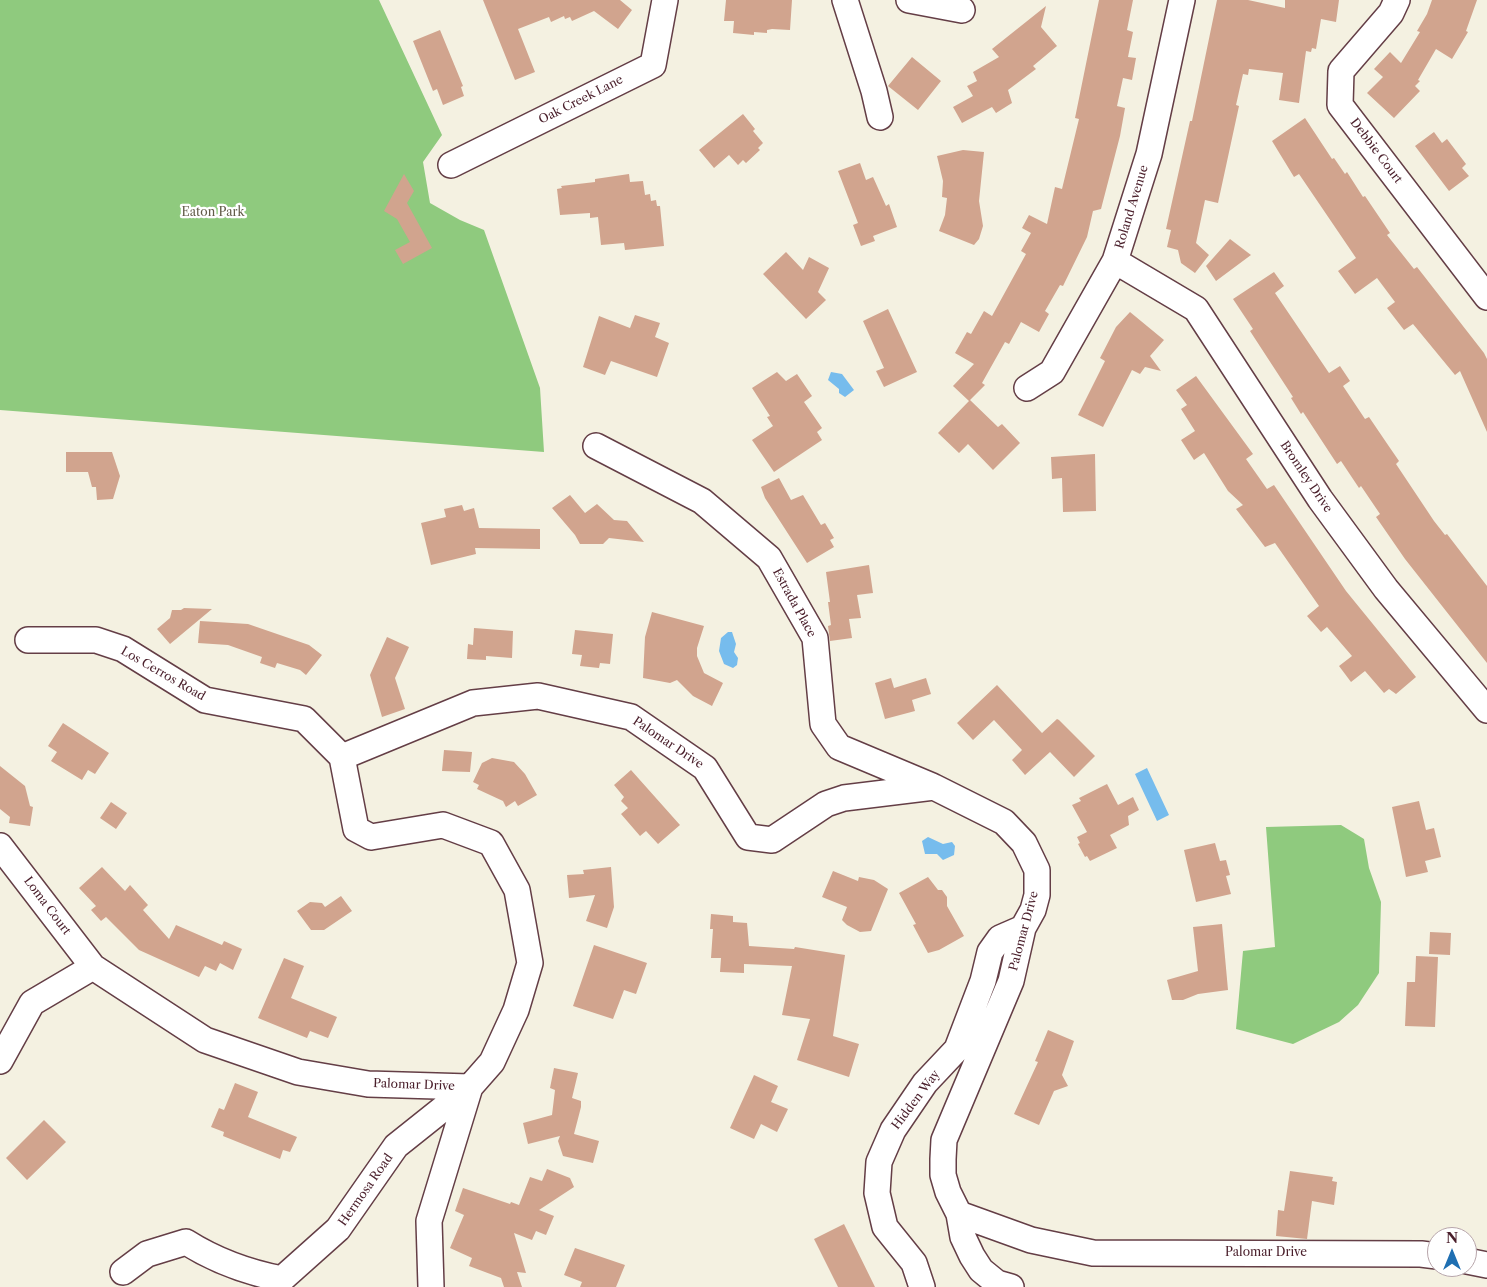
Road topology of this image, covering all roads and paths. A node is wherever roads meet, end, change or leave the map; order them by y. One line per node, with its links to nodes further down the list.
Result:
1 (665, 0): 8 (street, Oak Creek Lane)
2 (845, 0): 7 (street)
3 (909, 0): 6 (street)
4 (1182, 0): 9 (street, Roland Avenue)
5 (1397, 0): 10 (street, Debbie Court)
6 (962, 10)
7 (880, 117)
8 (451, 165)
9 (1116, 261): 11 (street, Roland Avenue); 14 (street, Bromley Drive)
10 (1487, 297)
11 (1027, 388)
12 (596, 446): 16 (street, Estrada Place)
13 (28, 640): 15 (street, Los Cerros Road)
14 (1487, 710)
15 (342, 757): 16 (street, Palomar Drive); 21 (street, Palomar Drive)
16 (934, 787): 18 (street, Palomar Drive)
17 (0, 846): 19 (street, Loma Court)
18 (1023, 928): 22 (street, Palomar Drive); 26 (street, Hidden Way)
19 (94, 968): 20 (street); 21 (street, Palomar Drive)
20 (0, 1061)
21 (470, 1087): 24 (street, Hermosa Road); 25 (street)
22 (959, 1214): 23 (street, Palomar Drive); 27 (street)
23 (1427, 1255)
24 (123, 1272)
25 (431, 1287)
26 (922, 1287)
27 (1011, 1287)

